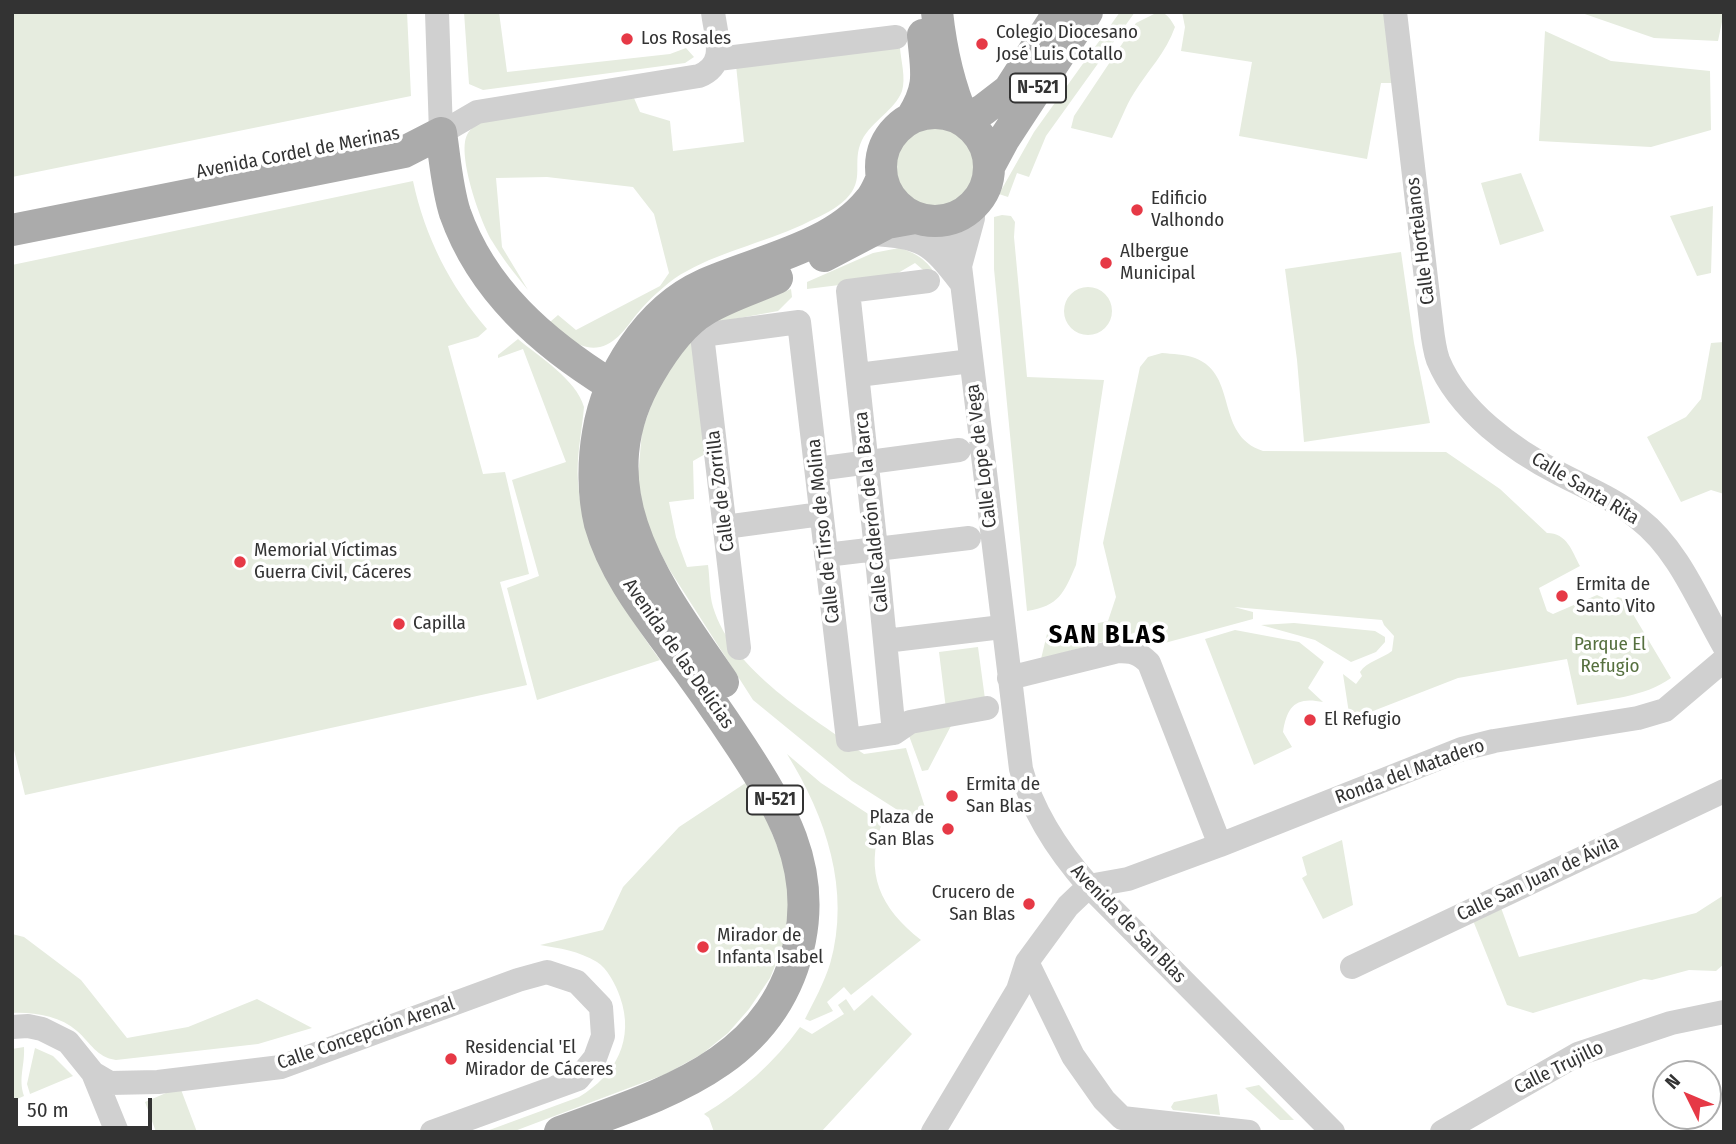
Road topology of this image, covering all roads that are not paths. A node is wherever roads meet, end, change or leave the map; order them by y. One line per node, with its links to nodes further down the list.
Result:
1 (437, 12): 14 (street)
2 (713, 12): 9 (street)
3 (920, 12): 12 (main road)
4 (937, 12): 10 (main road)
5 (1059, 12): 11 (main road, N-521)
6 (1087, 12): 15 (main road, N-521)
7 (1395, 12): 28 (street, Calle Hortelanos)
8 (896, 37): 9 (street)
9 (719, 59): 14 (street)
10 (947, 66): 11 (main road); 13 (main road)
11 (1023, 69): 13 (main road, N-521)
12 (912, 117): 13 (main road); 16 (main road)
13 (964, 120): 15 (main road)
14 (441, 133): 18 (main road, Avenida Cordel de Merinas); 21 (main road, Avenida Cordel de Merinas); 27 (main road)
15 (990, 165): 17 (main road)
16 (882, 178): 19 (main road); 20 (main road, Avenida de las Delicias)
17 (974, 205): 19 (main road); 22 (street, Calle Lope de Vega)
18 (12, 208)
19 (922, 219): 20 (main road, Avenida de las Delicias / N-521); 22 (street, Calle Lope de Vega)
20 (858, 228): 22 (street); 24 (main road, Avenida de las Delicias / N-521); 27 (main road, Avenida de las Delicias / N-521)
21 (12, 230)
22 (961, 275): 25 (street, Calle Lope de Vega)
23 (928, 281): 26 (street, Calle Calderón de la Barca)
24 (703, 322): 27 (main road); 31 (street, Calle de Tirso de Molina); 32 (main road, Avenida de las Delicias / N-521); 34 (street, Calle de Zorrilla)
25 (971, 361): 26 (street); 38 (street, Calle Lope de Vega)
26 (858, 375): 30 (street, Calle Calderón de la Barca)
27 (611, 385): 32 (main road); 57 (main road, Avenida de las Delicias / N-521)
28 (1508, 442): 40 (street, Calle Santa Rita)
29 (959, 450): 30 (street)
30 (867, 463): 31 (street); 36 (street, Calle Calderón de la Barca)
31 (817, 469): 33 (street, Calle de Tirso de Molina)
32 (626, 511): 58 (main road, Avenida de las Delicias / N-521)
33 (821, 514): 34 (street); 37 (street, Calle de Tirso de Molina)
34 (725, 527): 41 (street, Calle de Zorrilla)
35 (969, 538): 36 (street)
36 (876, 549): 37 (street); 39 (street, Calle Calderón de la Barca)
37 (826, 555): 45 (street, Calle de Tirso de Molina)
38 (1002, 627): 39 (street); 43 (street, Avenida de San Blas)
39 (885, 640): 45 (street, Calle Calderón de la Barca)
40 (1724, 646)
41 (739, 648)
42 (1724, 660): 47 (street, Ronda del Matadero)
43 (1009, 678): 47 (street); 48 (street, Avenida de San Blas)
44 (987, 708): 45 (street)
45 (894, 733)
46 (1724, 791): 50 (street, Calle San Juan de Ávila)
47 (1220, 845): 48 (street, Ronda del Matadero)
48 (1089, 886): 49 (street); 60 (street, Avenida de San Blas)
49 (1027, 962): 54 (street); 59 (street)
50 (1352, 967)
51 (1724, 1012): 61 (street, Calle Trujillo)
52 (12, 1027): 53 (street)
53 (93, 1073): 55 (street); 56 (street, Calle Concepción Arenal)
54 (945, 1127)
55 (117, 1132)
56 (432, 1132)
57 (560, 1132)
58 (615, 1132)
59 (1249, 1132)
60 (1333, 1132)
61 (1442, 1132)

